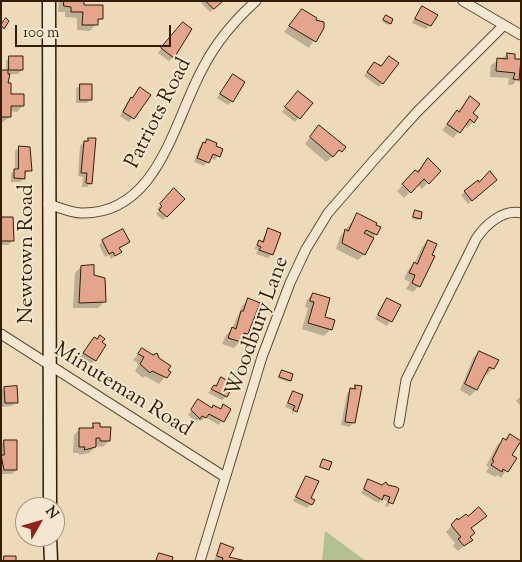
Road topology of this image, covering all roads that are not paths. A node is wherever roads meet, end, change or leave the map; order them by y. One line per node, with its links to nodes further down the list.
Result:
1 (49, 1): 6 (street, Newtown Road)
2 (256, 1): 6 (street, Patriots Road)
3 (463, 1): 4 (street)
4 (504, 25): 5 (street); 11 (street, Woodbury Lane)
5 (521, 35)
6 (48, 204): 9 (street, Newtown Road)
7 (521, 212): 10 (street)
8 (1, 334): 9 (street, Minuteman Road)
9 (49, 366): 11 (street, Minuteman Road); 12 (street, Newtown Road)
10 (399, 423)
11 (225, 478): 15 (street, Woodbury Lane)
12 (50, 497)
13 (50, 547): 14 (street)
14 (50, 561)
15 (200, 561)

